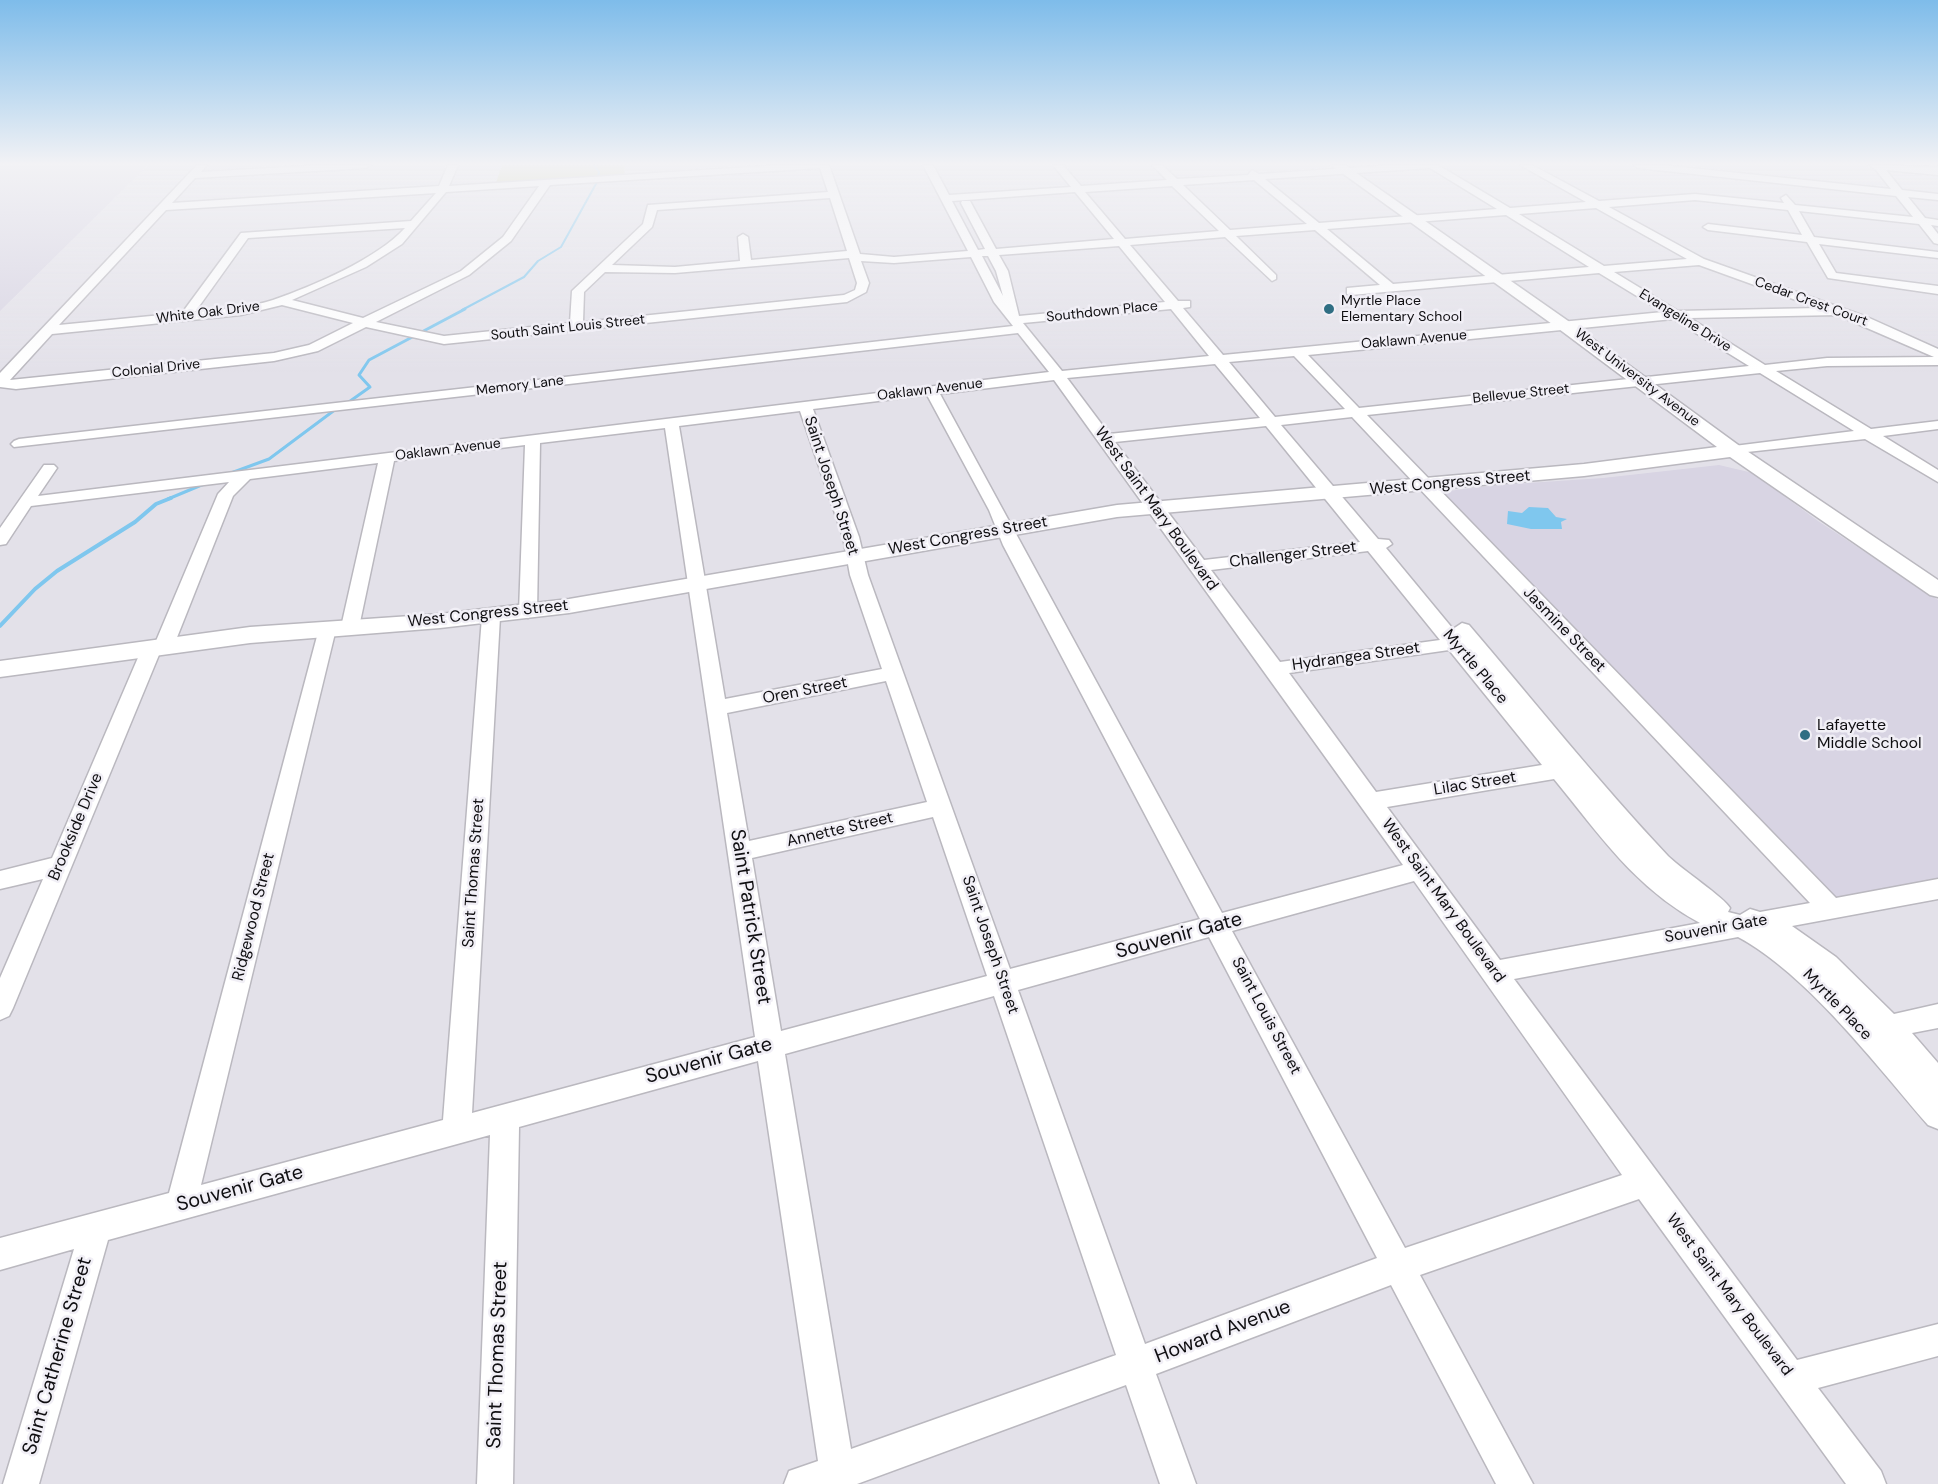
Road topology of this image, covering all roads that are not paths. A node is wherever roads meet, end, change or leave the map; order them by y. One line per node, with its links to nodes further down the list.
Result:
1 (138, 234): 43 (street, Colonial Drive)
2 (256, 234): 38 (street)
3 (405, 234): 34 (street, White Oak Drive)
4 (510, 234): 39 (street, Colonial Drive)
5 (638, 234): 27 (street)
6 (847, 234): 24 (street)
7 (966, 234): 22 (street, West Saint Mary Boulevard)
8 (983, 234): 21 (street, West Saint Mary Boulevard)
9 (1121, 234): 20 (street, Myrtle Place)
10 (1224, 234): 20 (street)
11 (1228, 234): 29 (street)
12 (1327, 234): 31 (street)
13 (1436, 234): 30 (main road, West University Avenue)
14 (1544, 234): 28 (street, Evangeline Drive)
15 (1652, 234): 25 (street, Cedar Crest Court)
16 (1769, 234): 19 (street)
17 (1806, 234): 19 (street)
18 (743, 237): 26 (street)
19 (1809, 239): 23 (street); 32 (street)
20 (1127, 241): 21 (street); 35 (street, Myrtle Place)
21 (993, 252): 22 (street); 40 (street, West Saint Mary Boulevard)
22 (976, 253): 24 (street); 40 (street, West Saint Mary Boulevard)
23 (1938, 255)
24 (855, 256): 26 (street); 42 (street, South Saint Louis Street)
25 (1700, 261): 28 (street); 36 (street, Cedar Crest Court)
26 (746, 263): 27 (street)
27 (601, 268): 42 (street)
28 (1601, 269): 30 (street); 37 (street, Evangeline Drive)
29 (1272, 277)
30 (1498, 278): 31 (street); 41 (main road, West University Avenue)
31 (1391, 288): 33 (street)
32 (1938, 290)
33 (1351, 291)
34 (281, 301): 38 (street, White Oak Drive); 39 (street, South Saint Louis Street)
35 (1181, 305): 40 (street, Southdown Place); 46 (street, Myrtle Place)
36 (1838, 311): 37 (street, Oaklawn Avenue); 45 (street, Cedar Crest Court)
37 (1676, 315): 41 (street, Oaklawn Avenue); 48 (street, Evangeline Drive)
38 (186, 316): 43 (street, White Oak Drive)
39 (366, 323): 42 (street, South Saint Louis Street); 43 (street, Colonial Drive)
40 (1019, 325): 49 (street, West Saint Mary Boulevard); 60 (street, Memory Lane)
41 (1565, 326): 44 (street, Oaklawn Avenue); 50 (main road, West University Avenue)
42 (576, 327)
43 (50, 330)
44 (1298, 351): 46 (street, Oaklawn Avenue); 53 (street, Jasmine Street)
45 (1938, 354)
46 (1226, 359): 49 (street, Oaklawn Avenue); 54 (street, Myrtle Place)
47 (1938, 361): 48 (street, Bellevue Street)
48 (1761, 369): 50 (street, Bellevue Street); 57 (street, Evangeline Drive)
49 (1058, 375): 51 (street, Oaklawn Avenue); 58 (street, West Saint Mary Boulevard)
50 (1642, 382): 53 (street, Bellevue Street); 61 (main road, West University Avenue)
51 (932, 390): 52 (street, Oaklawn Avenue); 70 (street, Saint Louis Street)
52 (805, 406): 55 (street, Oaklawn Avenue); 73 (street, Saint Joseph Street)
53 (1356, 412): 54 (street, Bellevue Street); 66 (street, Jasmine Street)
54 (1278, 420): 58 (street, Bellevue Street); 67 (street, Myrtle Place)
55 (671, 422): 59 (street, Oaklawn Avenue); 75 (street, Saint Patrick Street)
56 (1938, 424): 57 (street, West Congress Street)
57 (1867, 433): 61 (street, West Congress Street); 65 (street, Evangeline Drive)
58 (1105, 439): 69 (street, West Saint Mary Boulevard)
59 (533, 440): 62 (street, Oaklawn Avenue); 77 (street)
60 (19, 444)
61 (1734, 451): 66 (main road, West Congress Street); 76 (main road, West University Avenue)
62 (387, 457): 64 (street, Oaklawn Avenue); 79 (street, Ridgewood Street)
63 (49, 468): 68 (street)
64 (244, 476): 68 (street, Oaklawn Avenue); 81 (street, Brookside Drive)
65 (1938, 477)
66 (1425, 485): 67 (main road, West Congress Street); 94 (street, Jasmine Street)
67 (1339, 493): 69 (main road, West Congress Street); 72 (street, Myrtle Place)
68 (25, 502): 71 (street)
69 (1154, 507): 70 (main road, West Congress Street); 74 (street, West Saint Mary Boulevard)
70 (1006, 530): 73 (main road, West Congress Street); 96 (street, Saint Louis Street)
71 (0, 540)
72 (1381, 544): 74 (street, Challenger Street); 80 (street, Myrtle Place)
73 (855, 556): 75 (main road, West Congress Street); 84 (street, Saint Joseph Street)
74 (1197, 566): 83 (street, West Saint Mary Boulevard)
75 (697, 583): 77 (main road, West Congress Street); 85 (street, Saint Patrick Street)
76 (1938, 590)
77 (528, 612): 78 (main road, West Congress Street)
78 (491, 616): 79 (main road, West Congress Street); 106 (street, Saint Thomas Street)
79 (338, 628): 81 (main road, West Congress Street); 108 (street, Ridgewood Street)
80 (1464, 642): 83 (street, Hydrangea Street); 86 (street, Myrtle Place)
81 (158, 646): 82 (main road, West Congress Street); 90 (street, Brookside Drive)
82 (0, 669)
83 (1275, 669): 87 (street, West Saint Mary Boulevard)
84 (894, 673): 85 (street, Oren Street); 88 (street, Saint Joseph Street)
85 (717, 708): 89 (street, Saint Patrick Street)
86 (1571, 769): 87 (street, Lilac Street); 95 (street, Myrtle Place)
87 (1370, 801): 91 (street, West Saint Mary Boulevard)
88 (941, 807): 89 (street, Annette Street); 98 (street, Saint Joseph Street)
89 (739, 852): 102 (street, Saint Patrick Street)
90 (60, 865): 92 (street); 99 (street, Brookside Drive)
91 (1419, 870): 96 (street, Souvenir Gate); 97 (street, West Saint Mary Boulevard)
92 (0, 879)
93 (1938, 889): 94 (street, Souvenir Gate)
94 (1831, 909): 95 (street, Souvenir Gate)
95 (1748, 923): 97 (street, Souvenir Gate); 101 (street, Myrtle Place)
96 (1217, 926): 98 (street, Souvenir Gate); 111 (street, Saint Louis Street)
97 (1494, 972): 107 (street, West Saint Mary Boulevard)
98 (1004, 982): 102 (street, Souvenir Gate); 113 (street, Saint Joseph Street)
99 (0, 1008)
100 (1938, 1016): 101 (street)
101 (1876, 1029): 103 (street, Myrtle Place); 104 (street, Myrtle Place)
102 (771, 1045): 105 (street, Souvenir Gate); 115 (street, Saint Patrick Street)
103 (1938, 1083)
104 (1938, 1115)
105 (505, 1117): 106 (street, Souvenir Gate); 117 (street, Saint Thomas Street)
106 (457, 1130): 108 (street, Souvenir Gate)
107 (1645, 1182): 111 (street, Howard Avenue); 114 (street, West Saint Mary Boulevard)
108 (181, 1205): 109 (street, Souvenir Gate)
109 (96, 1228): 110 (street, Souvenir Gate); 116 (street, Saint Catherine Street)
110 (0, 1254)
111 (1400, 1266): 113 (street, Howard Avenue); 120 (street, Saint Louis Street)
112 (1938, 1340): 114 (street)
113 (1137, 1364): 115 (street, Howard Avenue); 119 (street, Saint Joseph Street)
114 (1791, 1378): 121 (street, West Saint Mary Boulevard)
115 (838, 1478): 118 (street, Howard Avenue)
116 (21, 1484)
117 (495, 1484)
118 (802, 1484)
119 (1178, 1484)
120 (1515, 1484)
121 (1868, 1484)

